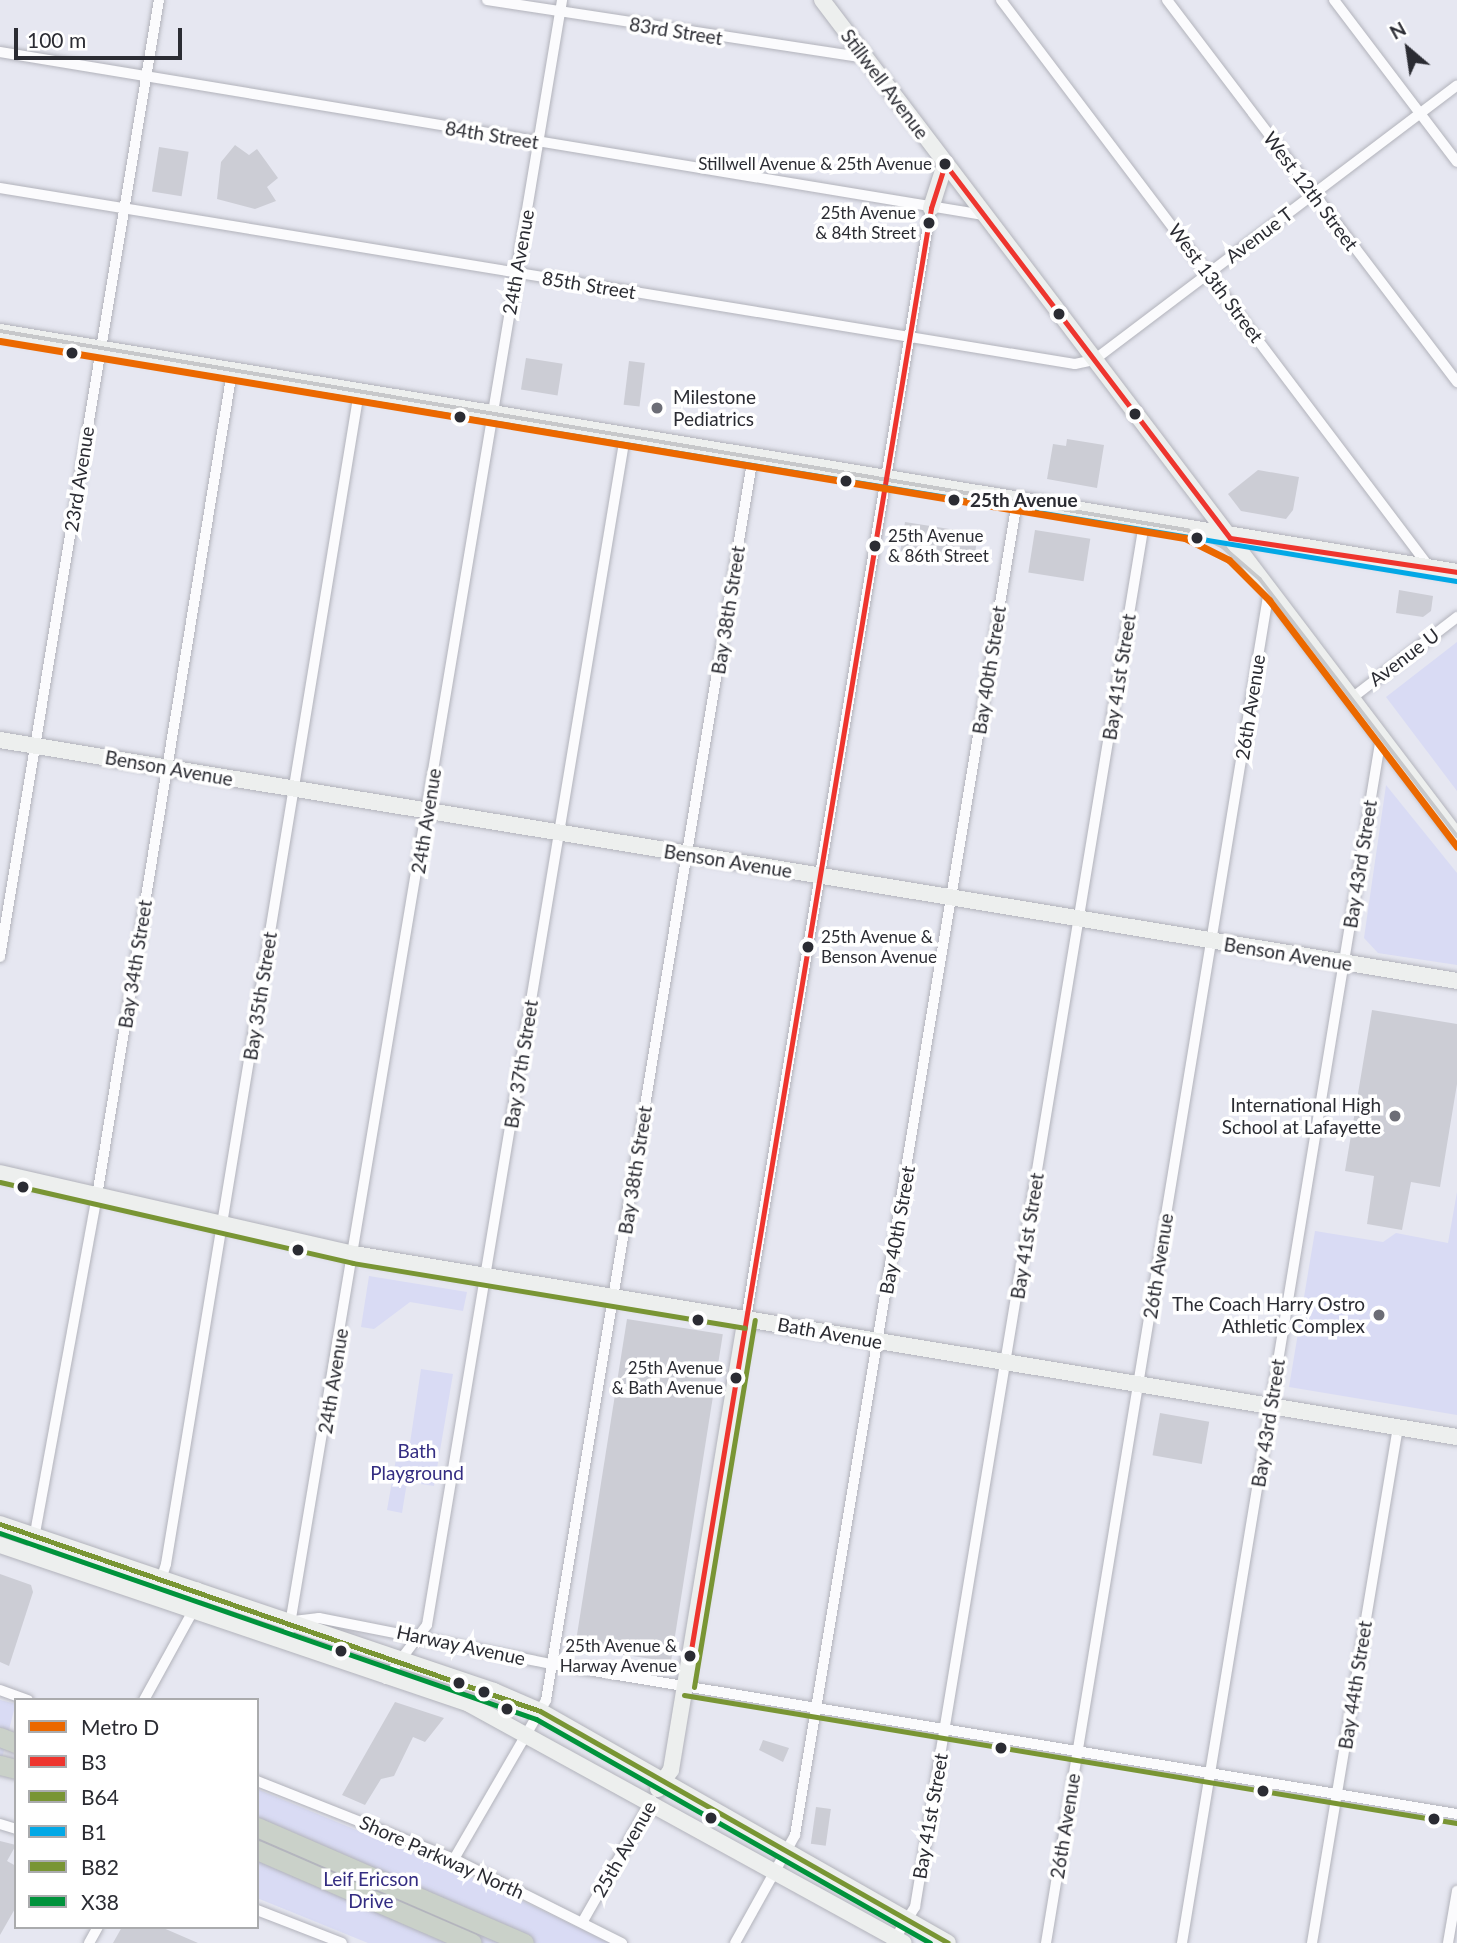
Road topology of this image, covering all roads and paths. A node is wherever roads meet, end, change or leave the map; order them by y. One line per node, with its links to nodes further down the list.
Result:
1 (159, 0): 11 (street, 23rd Avenue)
2 (487, 0): 8 (street, 83rd Street)
3 (562, 0): 8 (street, 24th Avenue)
4 (1001, 0): 23 (street, West 13th Street)
5 (1167, 0): 18 (street, West 12th Street)
6 (1334, 0): 13 (street)
7 (824, 1): 10 (main road, Stillwell Avenue)
8 (560, 12): 10 (street, 83rd Street); 14 (street, 24th Avenue)
9 (0, 52): 11 (street, 84th Street)
10 (865, 58): 16 (main road, Stillwell Avenue)
11 (146, 77): 14 (street, 84th Street); 19 (street, 23rd Avenue)
12 (1457, 85): 13 (street, Avenue T)
13 (1419, 113): 15 (street); 18 (street, Avenue T)
14 (538, 143): 20 (street, 84th Street); 22 (street, 24th Avenue)
15 (1457, 162)
16 (945, 164): 20 (main road, 25th Avenue); 21 (main road, Stillwell Avenue)
17 (0, 188): 19 (street, 85th Street)
18 (1313, 194): 23 (street, Avenue T); 29 (street, West 12th Street)
19 (124, 208): 22 (street, 85th Street); 26 (street, 23rd Avenue)
20 (930, 208): 21 (street, 84th Street); 25 (street, 25th Avenue)
21 (984, 215): 27 (main road, Stillwell Avenue)
22 (516, 273): 25 (street, 85th Street); 31 (street, 24th Avenue)
23 (1208, 274): 27 (street, Avenue T); 38 (street, West 13th Street)
24 (0, 332): 26 (main road)
25 (909, 339): 27 (street, 85th Street); 34 (street, 25th Avenue)
26 (101, 350): 28 (main road); 45 (street, 23rd Avenue)
27 (1094, 360): 37 (main road, Stillwell Avenue)
28 (232, 372): 30 (main road); 46 (street, Bay 34th Street)
29 (1457, 382)
30 (359, 393): 31 (main road); 47 (street, Bay 35th Street)
31 (493, 414): 32 (main road); 48 (street, 24th Avenue)
32 (625, 437): 33 (main road); 49 (street, Bay 37th Street)
33 (753, 457): 34 (main road); 51 (street, Bay 38th Street)
34 (886, 478): 35 (main road); 52 (street, 25th Avenue)
35 (1017, 501): 36 (main road); 53 (street, Bay 40th Street)
36 (1144, 523): 37 (main road); 54 (street, Bay 41st Street)
37 (1230, 538): 38 (main road); 40 (main road, Stillwell Avenue)
38 (1430, 568): 39 (main road)
39 (1457, 572)
40 (1269, 590): 42 (main road, Stillwell Avenue); 55 (street, 26th Avenue)
41 (1457, 617): 42 (street, Avenue U)
42 (1352, 698): 43 (main road, Stillwell Avenue)
43 (1381, 737): 50 (main road, Stillwell Avenue); 57 (street, Bay 43rd Street)
44 (0, 740): 45 (main road, Benson Avenue)
45 (35, 746): 46 (main road, Benson Avenue); 56 (street, 23rd Avenue)
46 (168, 768): 47 (main road, Benson Avenue); 60 (street, Bay 34th Street)
47 (295, 789): 48 (main road, Benson Avenue); 61 (street, Bay 35th Street)
48 (427, 811): 49 (main road, Benson Avenue); 62 (street, 24th Avenue)
49 (560, 834): 51 (main road, Benson Avenue); 63 (street, Bay 37th Street)
50 (1457, 837)
51 (687, 855): 52 (main road, Benson Avenue); 64 (street, Bay 38th Street)
52 (819, 877): 53 (main road, Benson Avenue); 65 (street, 25th Avenue)
53 (952, 898): 54 (main road, Benson Avenue); 66 (street, Bay 40th Street)
54 (1079, 920): 55 (main road, Benson Avenue); 67 (street, Bay 41st Street)
55 (1212, 942): 57 (main road, Benson Avenue); 68 (street, 26th Avenue)
56 (0, 957)
57 (1344, 963): 58 (main road, Benson Avenue); 69 (street, Bay 43rd Street)
58 (1457, 981)
59 (0, 1173): 60 (main road, Bath Avenue)
60 (97, 1196): 61 (main road, Bath Avenue); 73 (street, Bay 34th Street)
61 (222, 1225): 62 (main road, Bath Avenue); 76 (street, Bay 35th Street)
62 (354, 1254): 63 (main road, Bath Avenue); 80 (street, 24th Avenue)
63 (486, 1276): 64 (main road, Bath Avenue); 81 (street, Bay 37th Street)
64 (613, 1297): 65 (main road, Bath Avenue); 84 (street, Bay 38th Street)
65 (746, 1319): 66 (main road, Bath Avenue); 86 (main road, 25th Avenue)
66 (878, 1341): 67 (main road, Bath Avenue); 90 (street, Bay 40th Street)
67 (1006, 1362): 68 (main road, Bath Avenue); 92 (street, Bay 41st Street)
68 (1138, 1384): 69 (main road, Bath Avenue); 94 (street, 26th Avenue)
69 (1271, 1406): 70 (main road, Bath Avenue); 95 (street, Bay 43rd Street)
70 (1398, 1427): 71 (main road, Bath Avenue); 98 (street, Bay 44th Street)
71 (1457, 1437)
72 (0, 1524): 73 (main road)
73 (37, 1536): 75 (street, Bay 34th Street); 76 (main road)
74 (0, 1545): 75 (main road)
75 (30, 1555): 78 (main road)
76 (162, 1576): 77 (main road); 78 (street, Bay 35th Street)
77 (198, 1588): 79 (street); 80 (main road)
78 (155, 1598): 79 (main road)
79 (193, 1611): 82 (main road); 89 (street)
80 (293, 1621): 81 (street, Harway Avenue); 82 (street, 24th Avenue); 83 (main road)
81 (420, 1635): 83 (street, Bay 37th Street); 84 (street, Harway Avenue)
82 (287, 1642): 85 (main road)
83 (405, 1658): 85 (street, Bay 37th Street); 91 (main road)
84 (551, 1664): 86 (street, Harway Avenue); 91 (street, Bay 38th Street)
85 (386, 1679): 93 (main road)
86 (685, 1686): 90 (street, Harway Avenue); 97 (main road, 25th Avenue)
87 (0, 1689): 88 (street)
88 (23, 1698)
89 (145, 1698)
90 (818, 1708): 92 (street, Harway Avenue); 103 (street, Bay 40th Street)
91 (540, 1711): 93 (street, Bay 38th Street); 97 (main road)
92 (945, 1729): 94 (street, Harway Avenue); 108 (street, Bay 41st Street)
93 (527, 1731): 99 (main road); 104 (street, Bay 38th Street)
94 (1077, 1751): 95 (street, Harway Avenue); 117 (street, 26th Avenue)
95 (1210, 1773): 98 (street, Harway Avenue); 118 (street, Bay 43rd Street)
96 (259, 1782): 104 (street, Shore Parkway North)
97 (663, 1782): 99 (main road, 25th Avenue); 103 (main road)
98 (1337, 1794): 100 (street, Harway Avenue); 119 (street, Bay 44th Street)
99 (652, 1800): 105 (main road); 109 (street, 25th Avenue)
100 (1457, 1814)
101 (259, 1828): 113 (highway)
102 (259, 1851): 112 (highway)
103 (788, 1854): 105 (street, Bay 40th Street); 108 (main road)
104 (454, 1859): 109 (street, Shore Parkway North)
105 (776, 1872): 110 (main road); 115 (street, Bay 40th Street)
106 (1457, 1891): 120 (street)
107 (259, 1911): 111 (street)
108 (907, 1920): 110 (street, Bay 41st Street); 116 (main road)
109 (583, 1921): 114 (street, Shore Parkway North)
110 (897, 1941)
111 (342, 1943)
112 (472, 1943)
113 (524, 1943)
114 (622, 1943)
115 (735, 1943)
116 (948, 1943)
117 (1046, 1943)
118 (1182, 1943)
119 (1312, 1943)
120 (1448, 1943)

